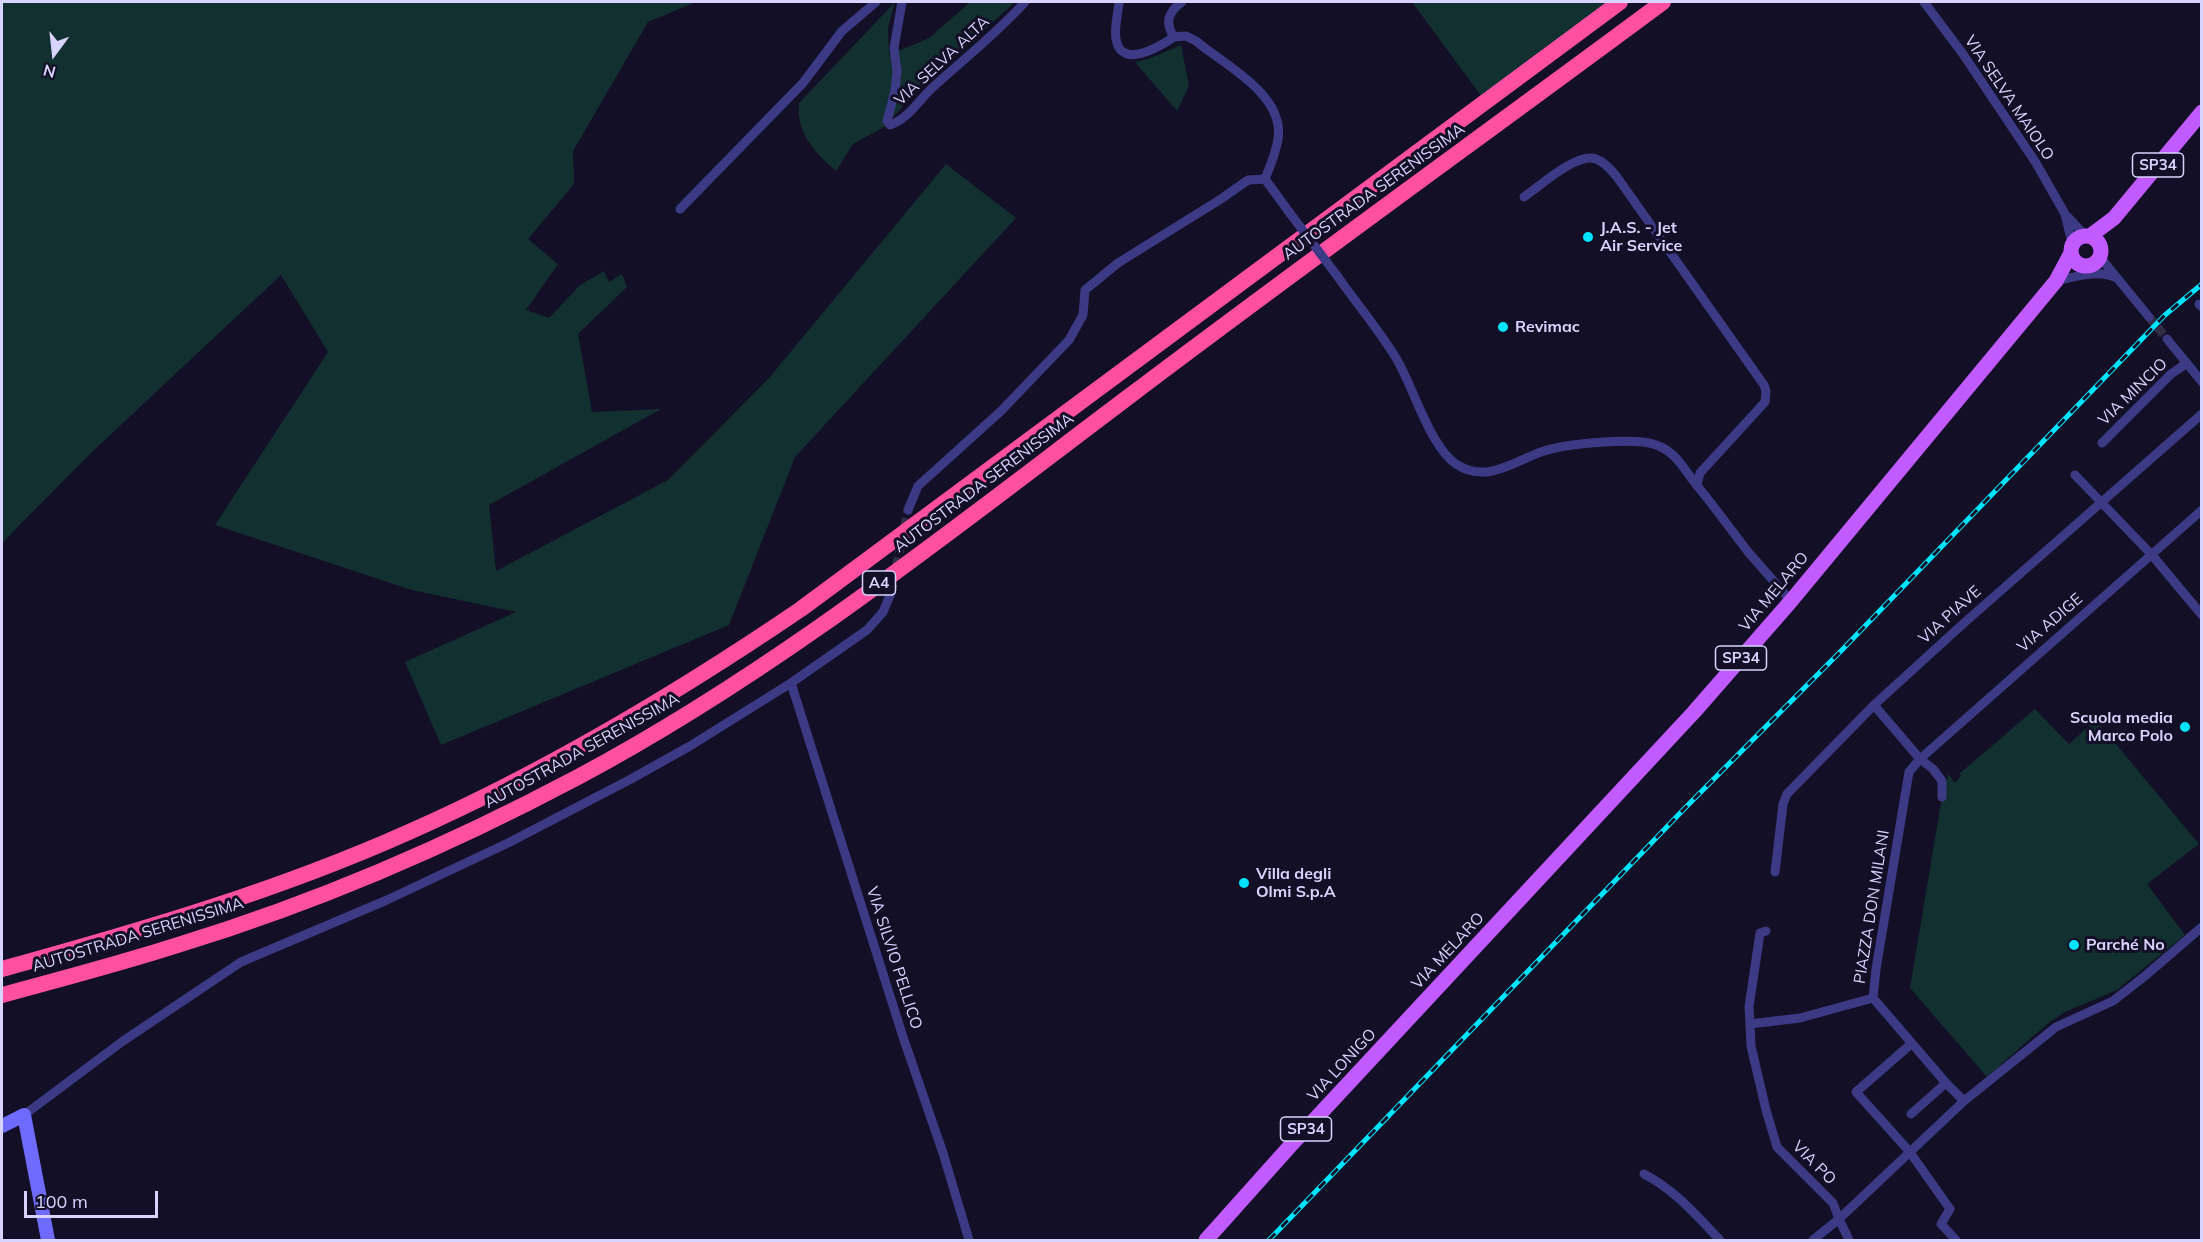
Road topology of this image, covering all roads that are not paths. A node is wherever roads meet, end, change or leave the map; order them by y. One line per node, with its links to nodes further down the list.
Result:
1 (876, 2): 13 (street)
2 (902, 2): 3 (street, VIA SELVA ALTA)
3 (1025, 2)
4 (1119, 2): 9 (street)
5 (1182, 2): 9 (street)
6 (1620, 2): 40 (highway, AUTOSTRADA SERENISSIMA / A4)
7 (1663, 2): 41 (highway, AUTOSTRADA SERENISSIMA / A4)
8 (1924, 2): 14 (street, VIA SELVA MAIOLO)
9 (1174, 36): 11 (street)
10 (2202, 112): 15 (main road, VIA MELARO / SP34)
11 (1265, 179): 25 (street, bridge); 27 (street)
12 (1524, 197): 25 (street)
13 (680, 209)
14 (2065, 214): 15 (street, VIA SELVA MAIOLO); 15 (street, VIA SELVA MAIOLO)
15 (2087, 248): 16 (main road, VIA MELARO / SP34); 16 (main road, VIA MELARO / SP34); 17 (street)
16 (2056, 281): 17 (street); 31 (main road, VIA MELARO / SP34)
17 (2122, 282): 18 (street)
18 (2149, 317)
19 (2167, 339): 20 (street)
20 (2187, 363): 21 (street); 23 (street, VIA MINCIO)
21 (2200, 378)
22 (2202, 414): 26 (street, VIA PIAVE)
23 (2102, 443)
24 (2075, 475): 26 (street)
25 (1699, 488): 31 (street)
26 (2102, 502): 29 (street); 34 (street, VIA PIAVE)
27 (908, 510)
28 (2202, 510): 29 (street, VIA ADIGE)
29 (2151, 554): 32 (street); 35 (street, VIA ADIGE)
30 (891, 593): 33 (street)
31 (1791, 601): 43 (main road, VIA MELARO / SP34)
32 (2202, 615)
33 (791, 683): 49 (street); 55 (street, VIA SILVIO PELLICO)
34 (1874, 705): 35 (street); 37 (street, VIA PIAVE)
35 (1920, 759): 36 (street); 42 (street, PIAZZA DON MILANI)
36 (1942, 797)
37 (1775, 872)
38 (2202, 927): 47 (street)
39 (1766, 931): 44 (street, VIA PO)
40 (2, 969)
41 (2, 995)
42 (1873, 998): 44 (street); 45 (street, PIAZZA DON MILANI)
43 (1408, 1021): 56 (main road, VIA LONIGO / SP34)
44 (1750, 1024): 53 (street, VIA PO)
45 (1911, 1044): 46 (street, PIAZZA DON MILANI); 51 (street)
46 (1946, 1083): 47 (street, PIAZZA DON MILANI); 48 (street)
47 (1964, 1101): 51 (street)
48 (1911, 1114)
49 (24, 1115): 50 (street); 54 (street)
50 (2, 1126)
51 (1909, 1151): 53 (street); 60 (street)
52 (1644, 1174): 57 (street)
53 (1839, 1219): 58 (street); 59 (street, VIA PO)
54 (48, 1240)
55 (969, 1240)
56 (1206, 1240)
57 (1720, 1240)
58 (1813, 1240)
59 (1849, 1240)
60 (1956, 1240)

